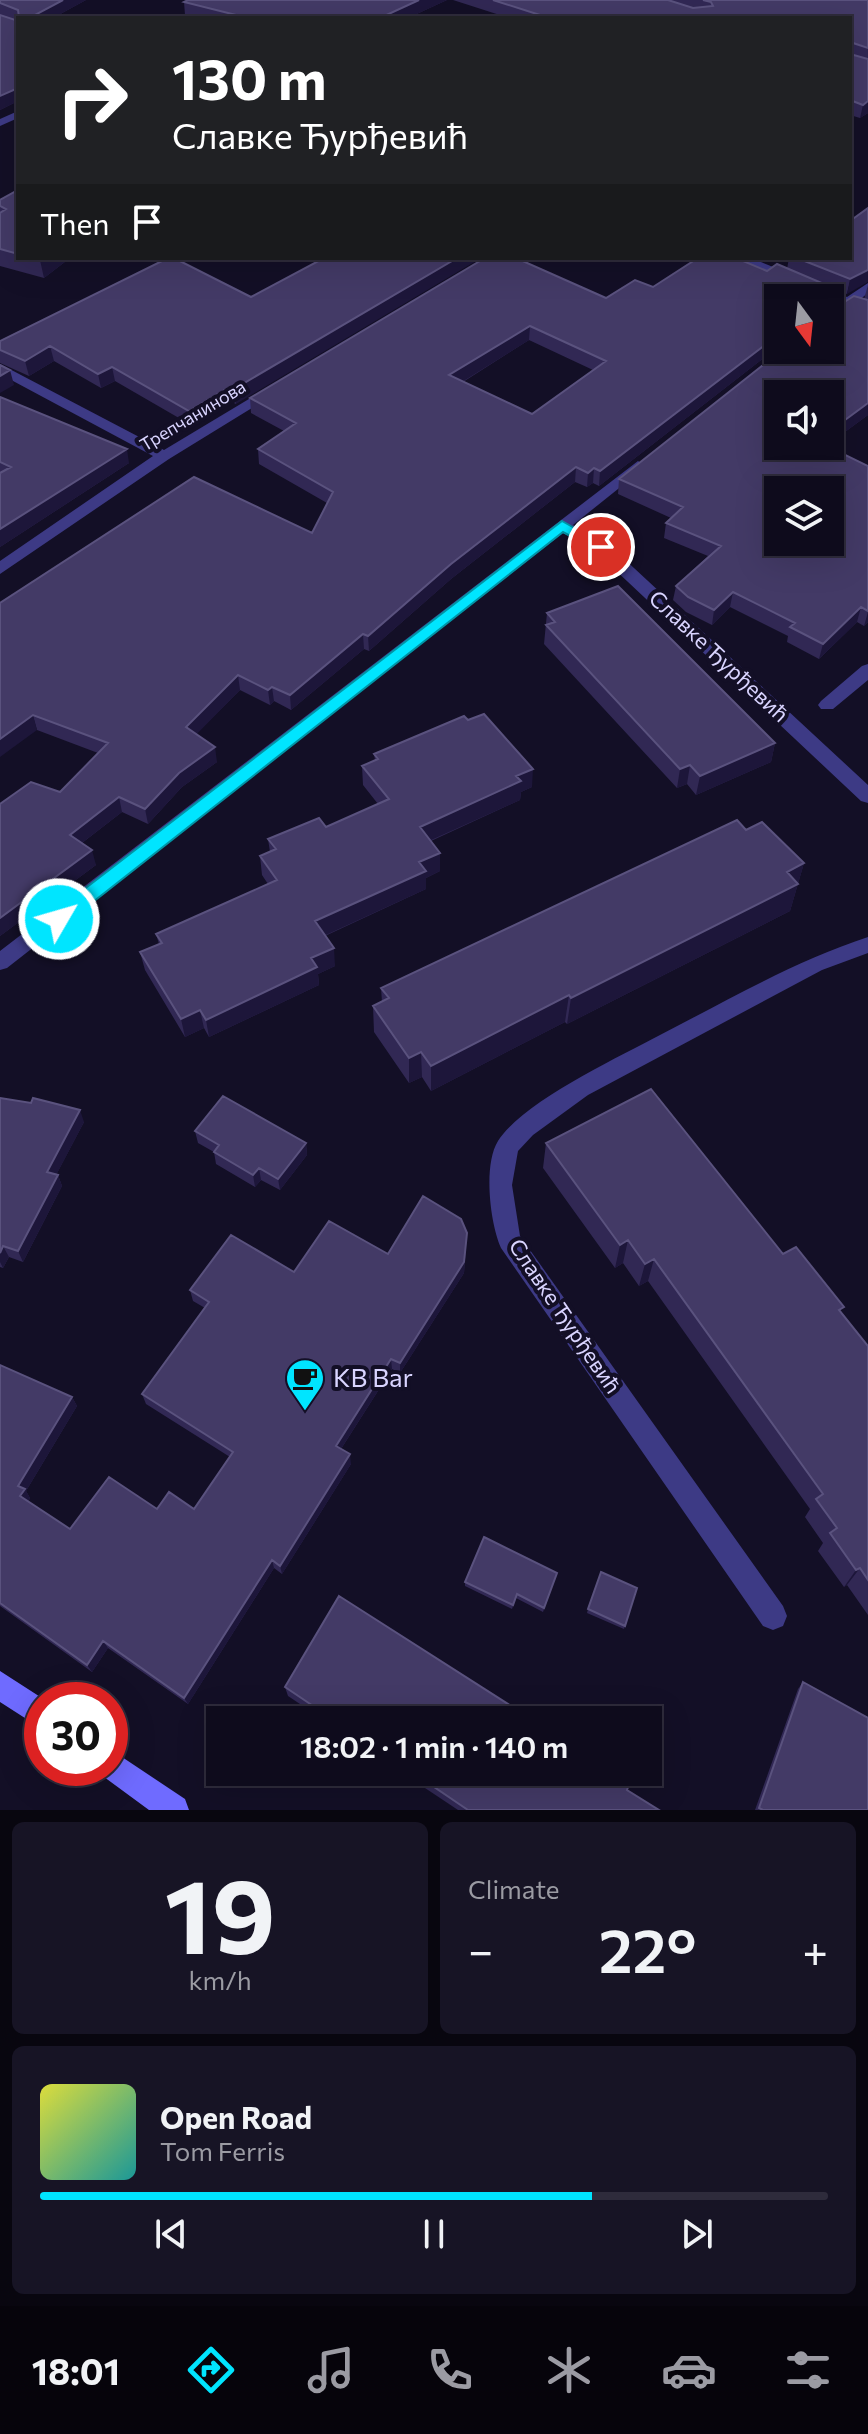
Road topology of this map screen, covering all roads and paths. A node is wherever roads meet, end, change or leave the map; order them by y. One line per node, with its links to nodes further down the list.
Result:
1 (745, 260): 3 (street)
2 (868, 287): 3 (street)
3 (848, 302): 4 (street); 5 (street)
4 (844, 305)
5 (868, 310)
6 (0, 368): 8 (street)
7 (284, 385): 8 (street, Трепчанинова)
8 (164, 456): 11 (street, Трепчанинова)
9 (649, 457): 10 (street)
10 (562, 525): 14 (street, Славке Ђурђевић); 16 (street)
11 (0, 569)
12 (868, 670): 13 (street)
13 (827, 705)
14 (868, 796)
15 (868, 945): 17 (street, Славке Ђурђевић)
16 (0, 962)
17 (773, 1616)
18 (0, 1685): 19 (main road)
19 (24, 1702)
20 (128, 1777): 21 (main road)
21 (174, 1810)

